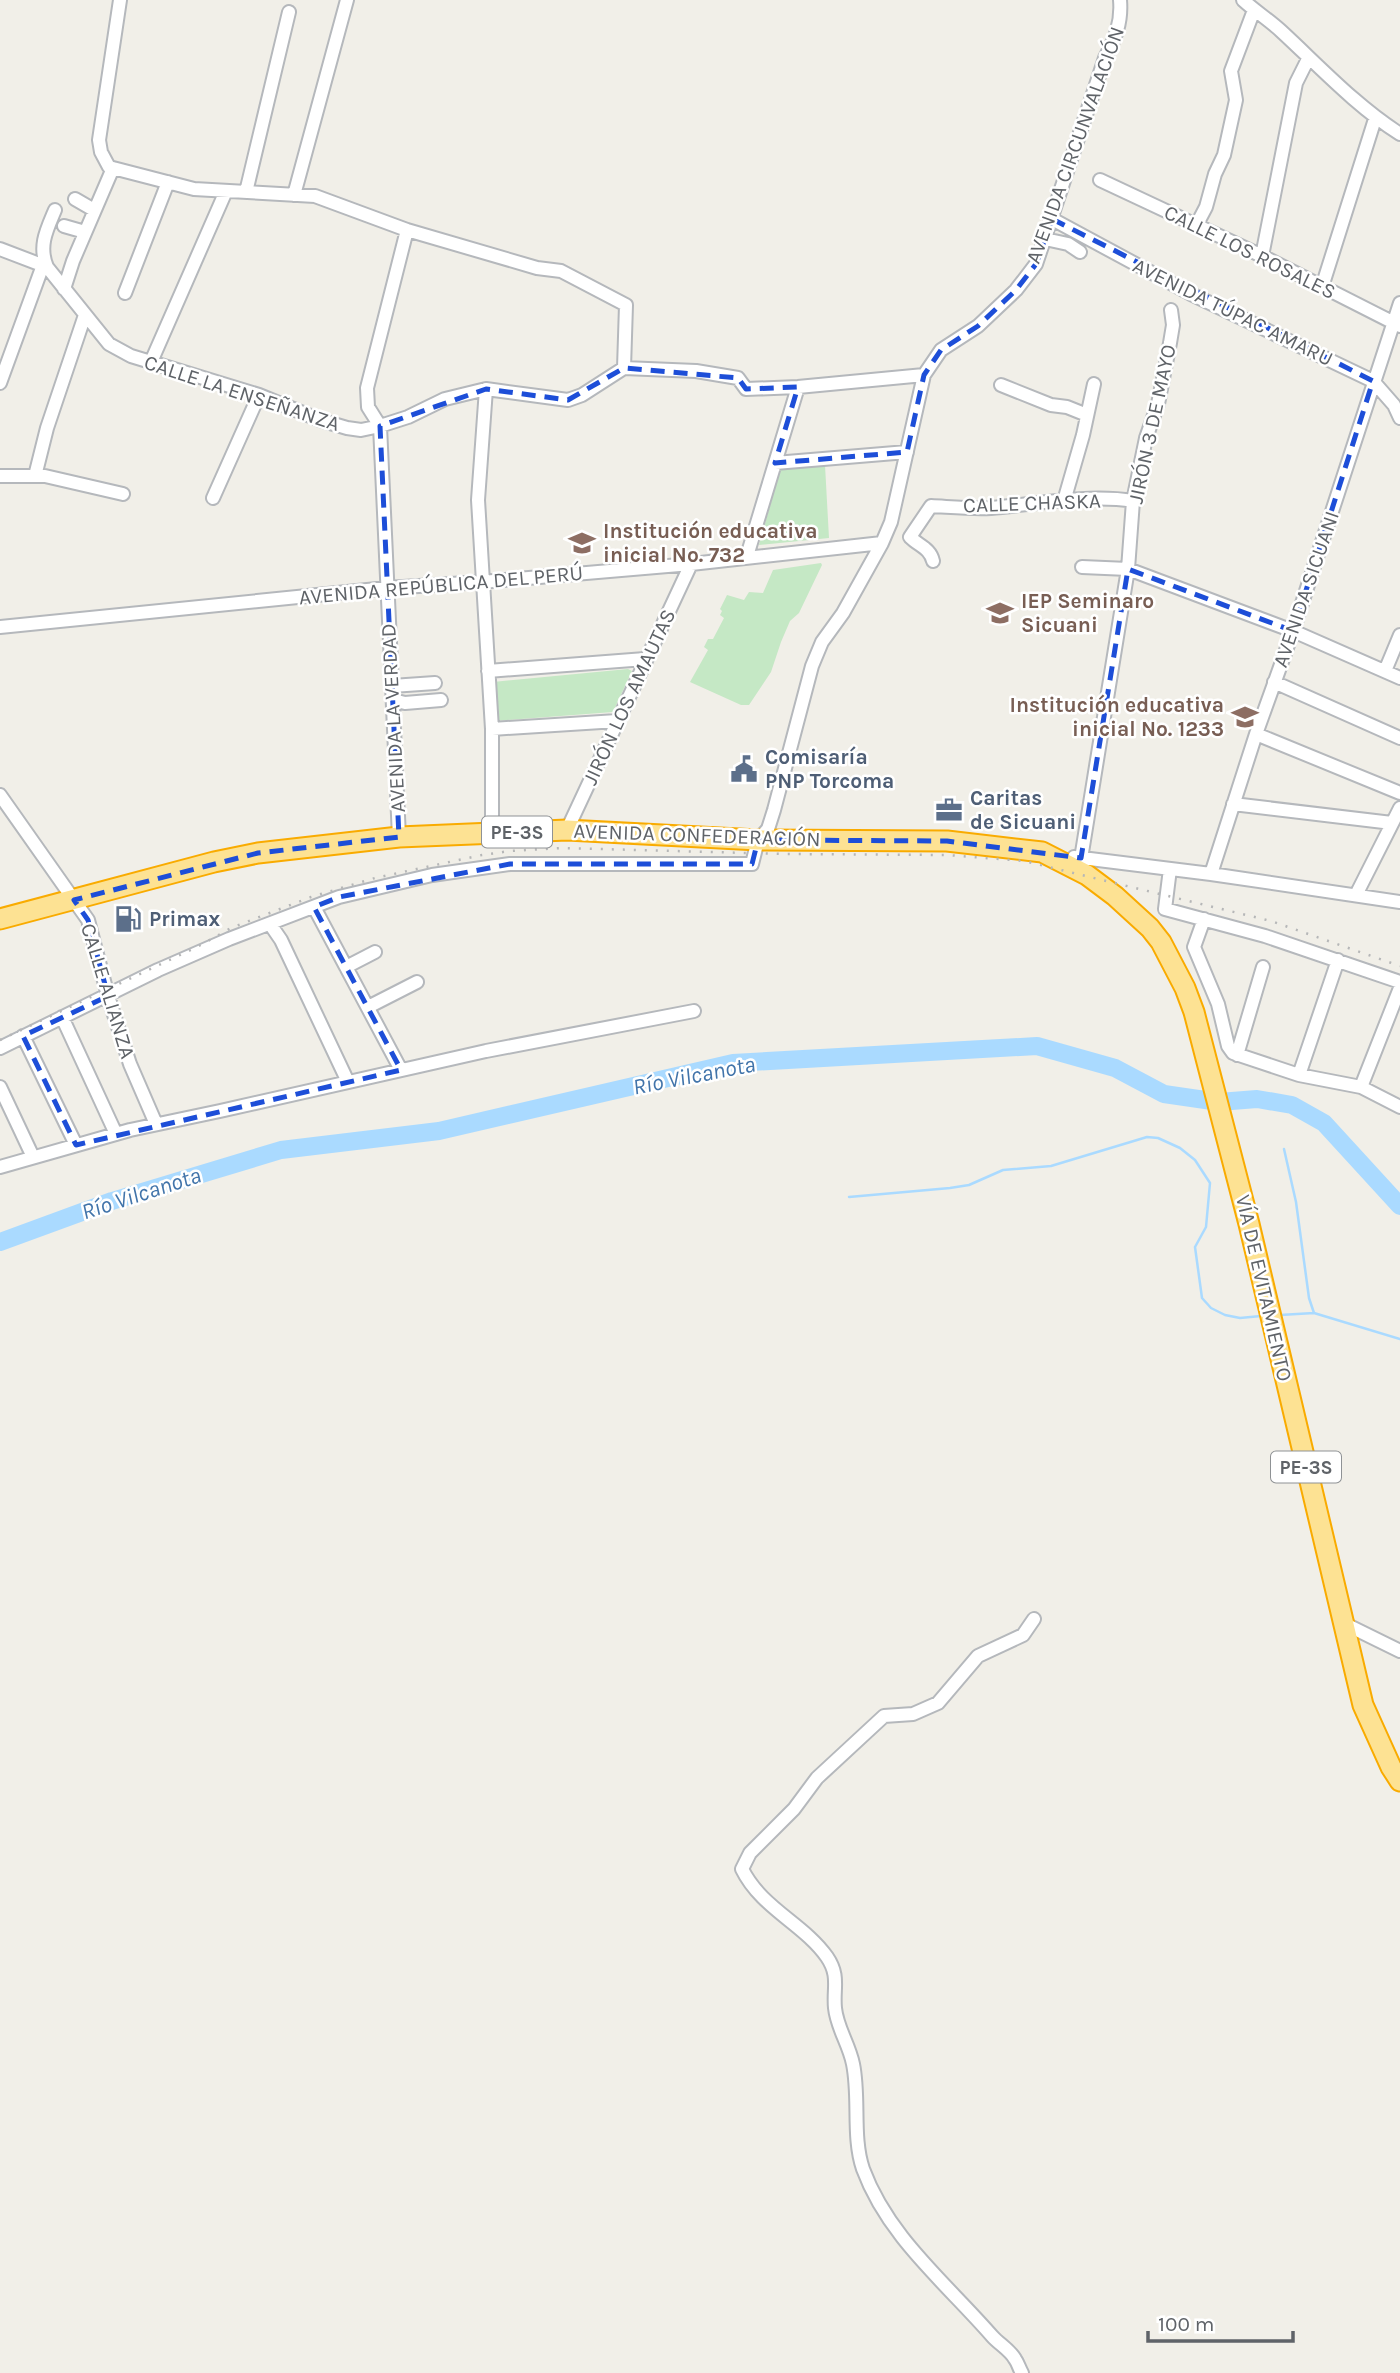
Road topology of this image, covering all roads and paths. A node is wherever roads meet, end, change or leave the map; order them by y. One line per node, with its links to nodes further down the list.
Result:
1 (120, 0): 10 (street)
2 (347, 0): 15 (street)
3 (1119, 0): 19 (street, AVENIDA CIRCUNVALACIÓN)
4 (1243, 0): 5 (street)
5 (1254, 10): 7 (street); 21 (street)
6 (289, 12): 14 (street)
7 (1308, 59): 8 (street); 27 (street)
8 (1375, 118): 9 (street); 29 (street)
9 (1400, 134)
10 (113, 168): 12 (street); 18 (street)
11 (1100, 180): 21 (street, CALLE LOS ROSALES)
12 (167, 182): 13 (street); 31 (street)
13 (226, 191): 14 (street); 36 (street)
14 (246, 192): 15 (street)
15 (294, 195): 22 (street)
16 (75, 198): 18 (street)
17 (55, 210): 28 (street)
18 (94, 210): 23 (street)
19 (1052, 219): 24 (street, AVENIDA CIRCUNVALACIÓN); 39 (street, AVENIDA TÚPAC AMARU)
20 (64, 226): 23 (street)
21 (1196, 226): 27 (street, CALLE LOS ROSALES)
22 (407, 230): 37 (street); 48 (street, AVENIDA LA VERDAD)
23 (85, 232): 30 (street)
24 (1045, 239): 26 (street); 38 (street, AVENIDA CIRCUNVALACIÓN)
25 (0, 249): 28 (street)
26 (1080, 252)
27 (1262, 256): 29 (street, CALLE LOS ROSALES)
28 (45, 266): 30 (street, CALLE LA ENSEÑANZA); 40 (street)
29 (1322, 287): 35 (street, CALLE LOS ROSALES)
30 (64, 289): 34 (street, CALLE LA ENSEÑANZA)
31 (125, 293)
32 (1400, 303): 35 (street, AVENIDA SICUANI)
33 (1171, 310): 56 (street, JIRÓN 3 DE MAYO)
34 (85, 315): 36 (street, CALLE LA ENSEÑANZA); 52 (street)
35 (1397, 325): 39 (street, AVENIDA SICUANI)
36 (151, 362): 45 (street, CALLE LA ENSEÑANZA)
37 (624, 368): 43 (street); 44 (street, CALLE LA ENSEÑANZA)
38 (924, 375): 43 (street); 49 (street, AVENIDA CIRCUNVALACIÓN)
39 (1373, 381): 47 (street, AVENIDA TÚPAC AMARU); 66 (street, AVENIDA SICUANI)
40 (0, 383)
41 (1094, 384): 46 (street)
42 (1001, 385): 46 (street)
43 (797, 387): 50 (street)
44 (486, 389): 48 (street, CALLE LA ENSEÑANZA); 63 (street)
45 (258, 395): 48 (street, CALLE LA ENSEÑANZA); 54 (street)
46 (1087, 415): 55 (street)
47 (1400, 418)
48 (380, 426): 64 (street, AVENIDA LA VERDAD)
49 (907, 452): 50 (street); 57 (street, AVENIDA CIRCUNVALACIÓN)
50 (775, 463): 58 (street)
51 (0, 476): 52 (street)
52 (35, 476): 53 (street)
53 (123, 494)
54 (213, 498)
55 (1064, 501): 56 (street, CALLE CHASKA); 59 (street, CALLE CHASKA)
56 (1133, 501): 62 (street, JIRÓN 3 DE MAYO)
57 (882, 543): 58 (street, AVENIDA REPÚBLICA DEL PERÚ); 89 (street, AVENIDA CIRCUNVALACIÓN)
58 (747, 556): 60 (street, AVENIDA REPÚBLICA DEL PERÚ)
59 (933, 561)
60 (691, 564): 63 (street, AVENIDA REPÚBLICA DEL PERÚ); 68 (street, JIRÓN LOS AMAUTAS)
61 (1082, 567): 62 (street)
62 (1128, 569): 66 (street); 91 (street, JIRÓN 3 DE MAYO)
63 (482, 582): 64 (street, AVENIDA REPÚBLICA DEL PERÚ); 69 (street)
64 (387, 588): 65 (street, AVENIDA REPÚBLICA DEL PERÚ); 74 (street, AVENIDA LA VERDAD)
65 (0, 627)
66 (1293, 631): 70 (street); 72 (street, AVENIDA SICUANI)
67 (1400, 635): 70 (street)
68 (645, 659): 69 (street); 77 (street, JIRÓN LOS AMAUTAS)
69 (488, 671): 78 (street)
70 (1385, 671): 71 (street)
71 (1400, 678)
72 (1274, 682): 79 (street, AVENIDA SICUANI); 80 (street)
73 (435, 683): 74 (street)
74 (392, 686): 75 (street, AVENIDA LA VERDAD)
75 (393, 700): 76 (street); 88 (street, AVENIDA LA VERDAD)
76 (441, 700)
77 (617, 721): 78 (street); 86 (street, JIRÓN LOS AMAUTAS)
78 (492, 729): 87 (street)
79 (1256, 734): 81 (street); 83 (street, AVENIDA SICUANI)
80 (1400, 738)
81 (1400, 793)
82 (0, 795): 95 (street, CALLE ALIANZA)
83 (1233, 804): 85 (street); 93 (street, AVENIDA SICUANI)
84 (1400, 808): 85 (street)
85 (1392, 823): 94 (street)
86 (567, 830): 87 (highway, AVENIDA CONFEDERACIÓN / PE-3S); 89 (highway, AVENIDA CONFEDERACIÓN / PE-3S)
87 (492, 832): 88 (highway, AVENIDA CONFEDERACIÓN / PE-3S)
88 (399, 837): 95 (highway, AVENIDA CONFEDERACIÓN / PE-3S)
89 (758, 840): 90 (highway, AVENIDA CONFEDERACIÓN / PE-3S); 97 (street, AVENIDA CIRCUNVALACIÓN)
90 (1042, 852): 91 (highway, VÍA DE EVITAMIENTO / PE-3S)
91 (1080, 864): 92 (street); 102 (highway, VÍA DE EVITAMIENTO / PE-3S)
92 (1170, 869): 93 (street); 98 (street)
93 (1211, 874): 94 (street)
94 (1356, 895): 96 (street)
95 (74, 900): 99 (highway, AVENIDA CONFEDERACIÓN / PE-3S); 110 (street, CALLE ALIANZA)
96 (1400, 902)
97 (314, 906): 101 (street); 105 (street)
98 (1165, 909): 100 (street); 102 (street)
99 (0, 919)
100 (1204, 919): 104 (street); 116 (street)
101 (270, 924): 110 (street); 119 (street)
102 (1150, 928): 129 (highway, VÍA DE EVITAMIENTO / PE-3S)
103 (375, 952): 105 (street)
104 (1338, 960): 108 (street); 118 (street)
105 (346, 967): 111 (street)
106 (1263, 967): 116 (street)
107 (417, 982): 111 (street)
108 (1400, 982)
109 (1400, 988): 121 (street)
110 (108, 996): 113 (street); 123 (street, CALLE ALIANZA)
111 (368, 1007): 117 (street)
112 (694, 1011): 117 (street)
113 (62, 1017): 114 (street); 124 (street)
114 (23, 1036): 115 (street); 125 (street)
115 (0, 1048)
116 (1237, 1055): 118 (street)
117 (401, 1070): 119 (street)
118 (1299, 1076): 121 (street)
119 (348, 1082): 123 (street)
120 (0, 1087): 126 (street)
121 (1360, 1087): 122 (street)
122 (1400, 1107)
123 (156, 1124): 124 (street)
124 (116, 1134): 125 (street)
125 (76, 1145): 126 (street)
126 (33, 1157): 127 (street)
127 (0, 1167)
128 (1034, 1619): 132 (street)
129 (1343, 1623): 130 (street); 131 (highway, VÍA DE EVITAMIENTO / PE-3S)
130 (1400, 1651)
131 (1400, 1781)
132 (1022, 2373)

